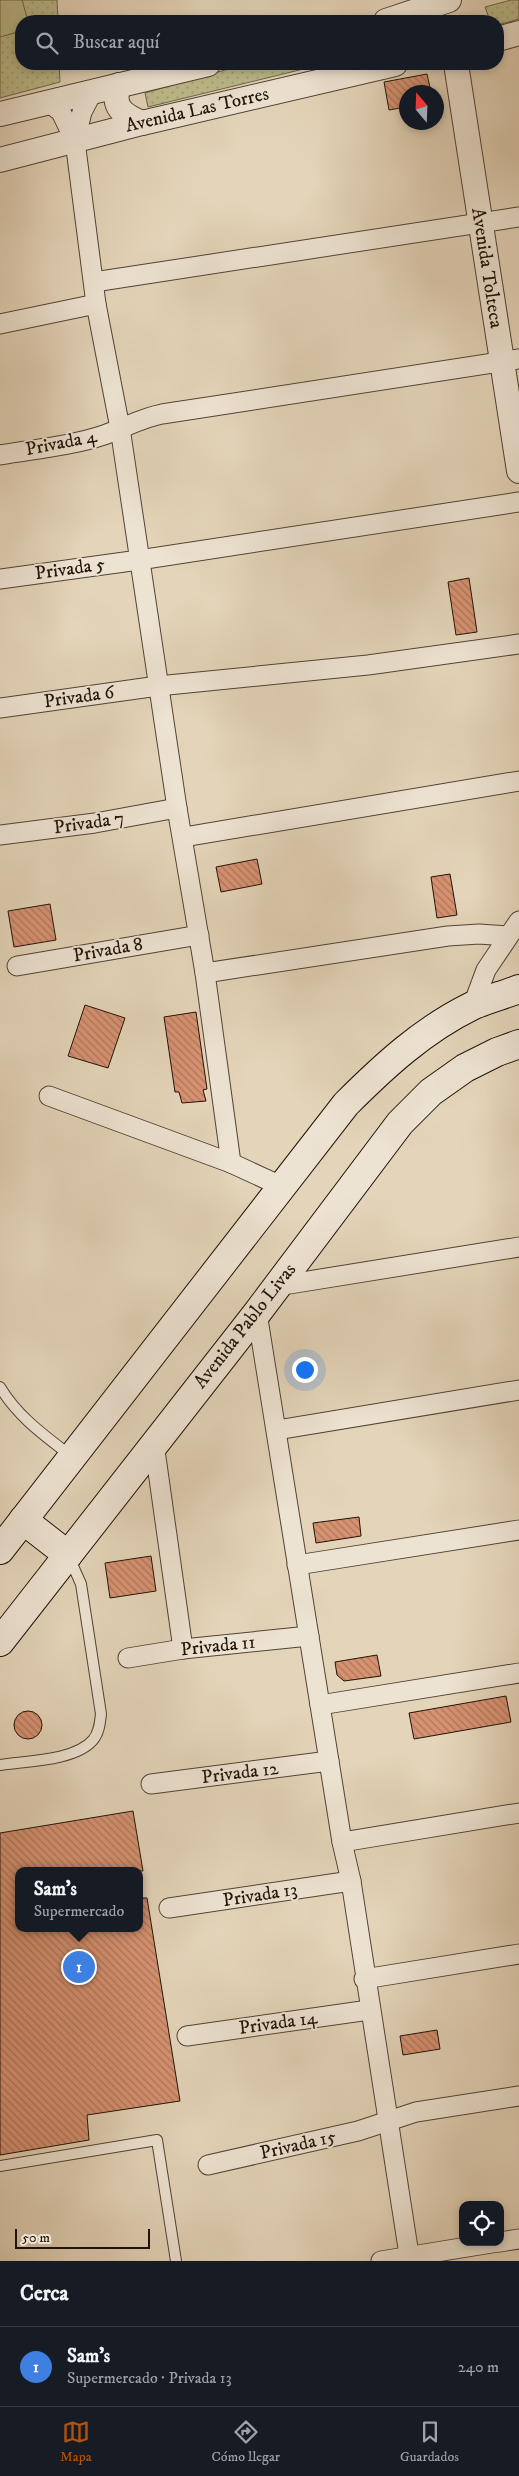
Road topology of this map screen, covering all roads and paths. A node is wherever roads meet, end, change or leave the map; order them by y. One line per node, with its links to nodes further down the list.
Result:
1 (446, 6): 2 (street)
2 (410, 15)
3 (519, 33): 4 (street)
4 (504, 37)
5 (183, 70): 8 (street)
6 (369, 70): 12 (street, Avenida Las Torres)
7 (457, 70): 16 (street, Avenida Tolteca)
8 (119, 85): 9 (street); 12 (street)
9 (93, 91): 10 (street); 13 (street)
10 (48, 102): 11 (street); 13 (street)
11 (0, 114)
12 (142, 123): 13 (street, Avenida Las Torres)
13 (75, 141): 14 (street, Avenida Las Torres); 17 (street)
14 (0, 160)
15 (519, 217): 16 (street)
16 (480, 223): 17 (street); 20 (street, Avenida Tolteca)
17 (94, 282): 18 (street)
18 (96, 304): 19 (street); 21 (street)
19 (0, 324)
20 (510, 361): 21 (street, Privada 4); 23 (street, Avenida Tolteca)
21 (120, 428): 22 (street, Privada 4); 25 (street)
22 (0, 455)
23 (519, 471)
24 (519, 502): 25 (street, Privada 5)
25 (139, 560): 26 (street, Privada 5); 28 (street)
26 (0, 579)
27 (519, 644): 28 (street, Privada 6)
28 (158, 686): 29 (street, Privada 6); 31 (street)
29 (0, 708)
30 (519, 781): 33 (street)
31 (178, 808): 32 (street, Privada 7); 33 (street)
32 (0, 835)
33 (184, 837): 35 (street)
34 (513, 929): 37 (street); 39 (street)
35 (199, 935): 36 (street, Privada 8); 37 (street)
36 (17, 966)
37 (205, 973): 42 (street)
38 (519, 989): 39 (main road)
39 (473, 1005): 43 (main road)
40 (519, 1044): 45 (main road, Avenida Pablo Livas)
41 (49, 1096): 42 (street)
42 (231, 1164): 43 (street)
43 (283, 1187): 51 (main road)
44 (519, 1246): 45 (street)
45 (277, 1286): 46 (main road, Avenida Pablo Livas)
46 (257, 1313): 49 (street); 50 (main road, Avenida Pablo Livas)
47 (0, 1387): 51 (lane)
48 (519, 1390): 49 (street)
49 (277, 1430): 56 (street)
50 (154, 1442): 55 (main road, Avenida Pablo Livas); 59 (street)
51 (72, 1456): 52 (main road)
52 (23, 1520): 54 (main road); 55 (main road)
53 (519, 1530): 56 (street)
54 (0, 1550)
55 (68, 1555): 58 (main road, Avenida Pablo Livas); 64 (lane)
56 (298, 1565): 57 (street)
57 (309, 1636): 59 (street, Privada 11); 62 (street)
58 (0, 1642)
59 (183, 1649): 60 (street, Privada 11)
60 (128, 1658)
61 (519, 1673): 62 (street)
62 (320, 1705): 63 (street)
63 (329, 1761): 65 (street, Privada 12); 67 (street)
64 (0, 1765)
65 (151, 1784)
66 (519, 1813): 67 (street)
67 (342, 1842): 68 (street)
68 (351, 1881): 69 (street, Privada 13); 71 (street)
69 (169, 1908)
70 (519, 1954): 71 (street)
71 (364, 1979): 72 (street)
72 (369, 2010): 73 (street, Privada 14); 75 (street)
73 (188, 2036)
74 (519, 2096): 75 (street, Privada 15)
75 (387, 2122): 77 (street, Privada 15); 81 (street)
76 (0, 2166): 82 (lane)
77 (208, 2166)
78 (519, 2239): 79 (street)
79 (504, 2241)
80 (478, 2246): 81 (street)
81 (409, 2259): 83 (street)
82 (176, 2261)
83 (381, 2261)

